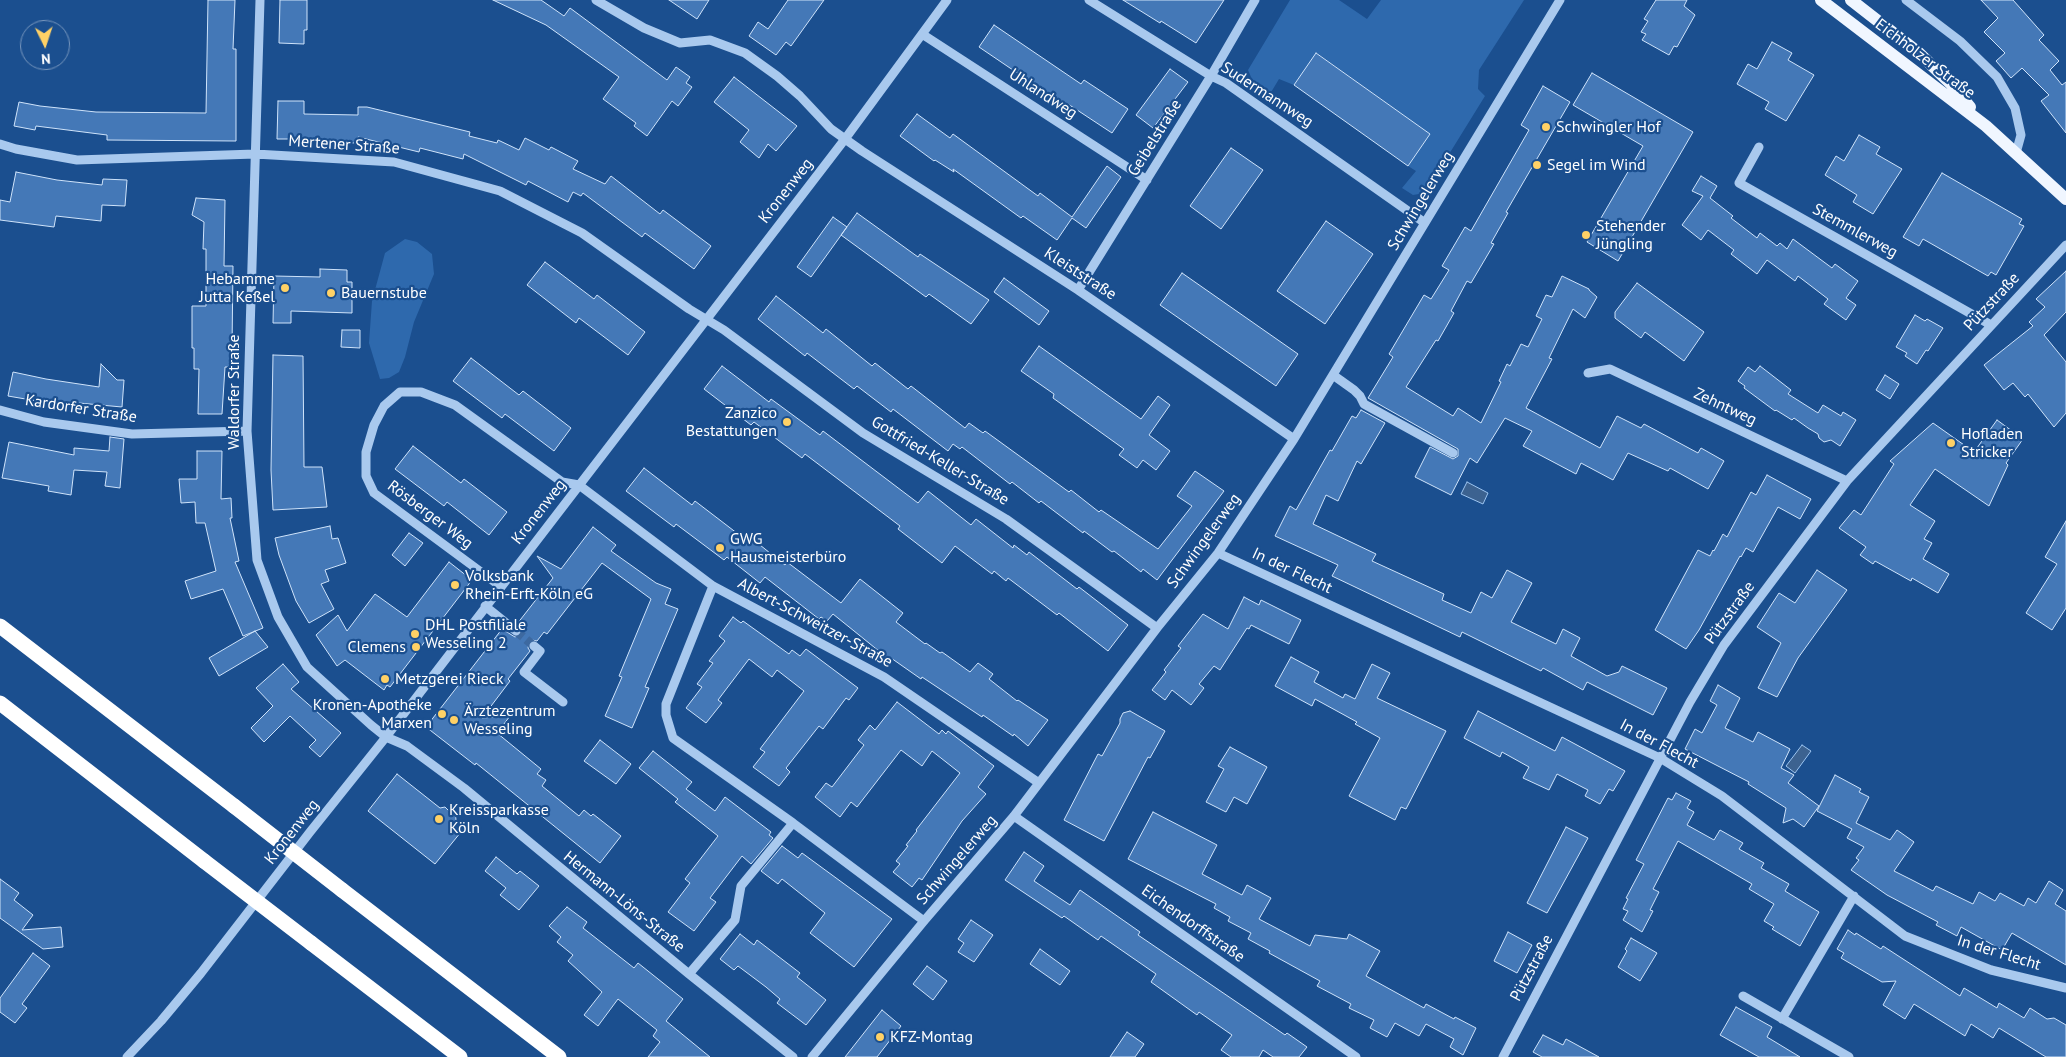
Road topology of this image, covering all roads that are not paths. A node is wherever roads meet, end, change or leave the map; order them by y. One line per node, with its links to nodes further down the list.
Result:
1 (260, 0): 17 (street, Waldorfer Straße)
2 (596, 0): 13 (street, Kleiststraße)
3 (947, 0): 10 (street, Kronenweg)
4 (1089, 0): 11 (street, Sudermannweg)
5 (1255, 0): 11 (street, Geibelstraße)
6 (1821, 0): 12 (main road, Eichholzer Straße)
7 (1851, 0): 12 (main road, Eichholzer Straße)
8 (1906, 0): 16 (street, Eichholzer Straße)
9 (1556, 1): 20 (street, Schwingelerweg)
10 (922, 34): 13 (street, Kronenweg); 18 (street, Uhlandweg)
11 (1211, 76): 18 (street, Geibelstraße); 20 (street, Sudermannweg)
12 (1986, 126): 16 (main road, Eichholzer Straße)
13 (845, 139): 22 (street, Kleiststraße); 23 (street, Kronenweg)
14 (0, 144): 17 (street, Mertener Straße)
15 (1759, 147): 24 (street, Stemmlerweg)
16 (2016, 153): 19 (main road, Eichholzer Straße)
17 (255, 154): 23 (street, Mertener Straße); 28 (street, Waldorfer Straße)
18 (1146, 180): 22 (street, Geibelstraße)
19 (2066, 199)
20 (1425, 222): 26 (street, Schwingelerweg)
21 (2066, 245): 24 (street, Pützstraße)
22 (1078, 290): 29 (street, Kleiststraße)
23 (707, 319): 32 (street, Kronenweg); 38 (street, Gottfried-Keller-Straße)
24 (1991, 325): 31 (street, Pützstraße)
25 (1588, 373): 31 (street, Zehntweg)
26 (1333, 375): 29 (street, Schwingelerweg); 30 (street)
27 (0, 410): 28 (street, Kardorfer Straße)
28 (247, 431): 43 (street, Waldorfer Straße)
29 (1294, 439): 33 (street, Schwingelerweg)
30 (1453, 453)
31 (1847, 481): 44 (street, Pützstraße)
32 (579, 485): 34 (street, Kronenweg); 34 (street, Rösberger Weg); 35 (street, Albert-Schweitzer-Straße)
33 (1218, 553): 38 (street, Schwingelerweg); 44 (street, In der Flecht)
34 (500, 586): 36 (street, Kronenweg)
35 (713, 586): 45 (street, Albert-Schweitzer-Straße); 47 (street)
36 (485, 606): 39 (street); 43 (street, Kronenweg)
37 (0, 626): 56 (highway, bridge)
38 (1157, 628): 45 (street, Schwingelerweg)
39 (516, 631)
40 (534, 646): 41 (street)
41 (563, 702)
42 (0, 703): 55 (highway, bridge)
43 (386, 737): 50 (street, Hermann-Löns-Straße); 54 (street, Kronenweg)
44 (1660, 758): 48 (street, In der Flecht); 60 (street, Pützstraße)
45 (1040, 783): 46 (street, Schwingelerweg)
46 (1014, 816): 49 (street, Schwingelerweg); 59 (street, Eichendorffstraße)
47 (793, 823): 49 (street); 50 (street)
48 (1854, 896): 51 (street, In der Flecht); 53 (street)
49 (924, 921): 58 (street, Schwingelerweg)
50 (689, 974): 57 (street, Hermann-Löns-Straße)
51 (2066, 988)
52 (1743, 996): 53 (street)
53 (1782, 1019): 61 (street)
54 (127, 1057)
55 (460, 1057)
56 (559, 1057)
57 (793, 1057)
58 (812, 1057)
59 (1356, 1057)
60 (1503, 1057)
61 (1849, 1057)

